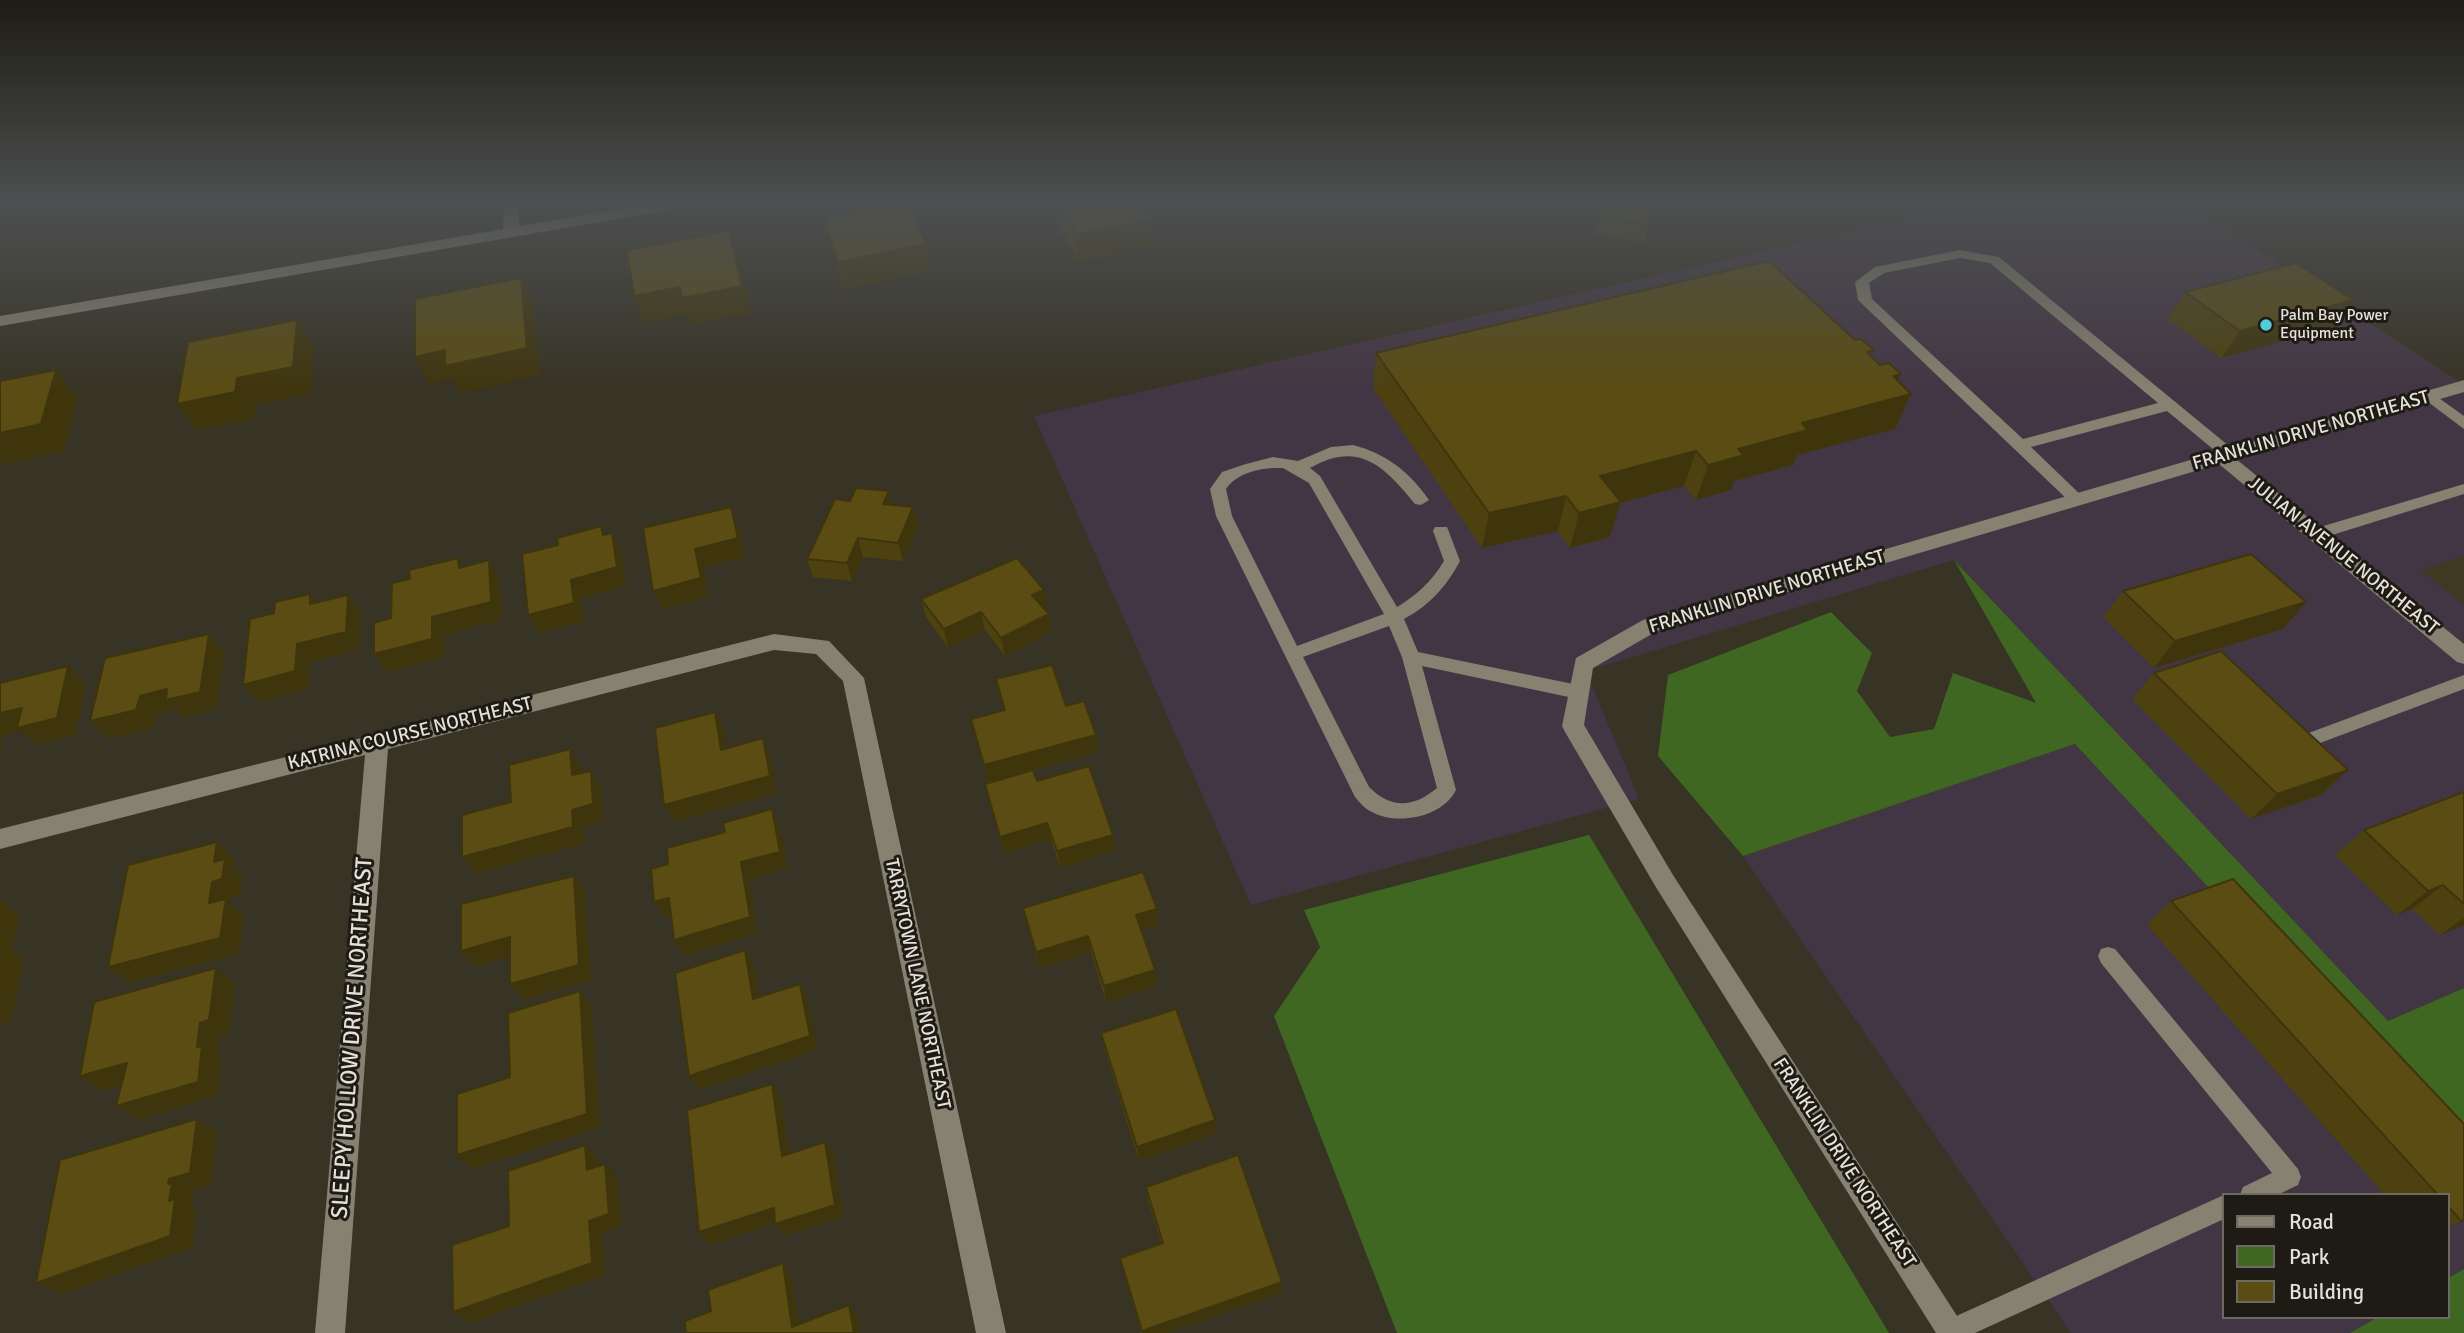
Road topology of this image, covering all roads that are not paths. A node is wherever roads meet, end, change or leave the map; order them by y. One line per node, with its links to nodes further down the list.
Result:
1 (318, 266): 4 (street)
2 (1899, 266): 9 (lane)
3 (2002, 266): 7 (lane)
4 (0, 321)
5 (2464, 386): 6 (street, FRANKLIN DRIVE NORTHEAST)
6 (2429, 397): 8 (lane); 10 (street, FRANKLIN DRIVE NORTHEAST)
7 (2170, 405): 9 (lane); 10 (lane)
8 (2464, 424)
9 (2020, 445): 13 (lane)
10 (2226, 456): 13 (street, FRANKLIN DRIVE NORTHEAST); 16 (street, JULIAN AVENUE NORTHEAST)
11 (1301, 466): 14 (lane); 17 (lane); 19 (lane)
12 (2464, 489): 16 (lane)
13 (2077, 499): 23 (street, FRANKLIN DRIVE NORTHEAST)
14 (1421, 500)
15 (1441, 531): 17 (lane)
16 (2316, 534): 20 (street, JULIAN AVENUE NORTHEAST)
17 (1395, 618): 19 (lane); 21 (lane)
18 (822, 647): 25 (street, KATRINA COURSE NORTHEAST); 32 (street, TARRYTOWN LANE NORTHEAST)
19 (1292, 654): 21 (lane)
20 (2464, 656)
21 (1410, 657): 23 (lane)
22 (2464, 682): 24 (lane)
23 (1578, 692): 30 (street, FRANKLIN DRIVE NORTHEAST)
24 (2304, 742)
25 (377, 743): 26 (street, KATRINA COURSE NORTHEAST); 31 (street, SLEEPY HOLLOW DRIVE NORTHEAST)
26 (0, 839)
27 (2108, 956): 28 (lane)
28 (2255, 1193)
29 (2222, 1208): 30 (lane)
30 (1952, 1332)
31 (330, 1333)
32 (991, 1333)

